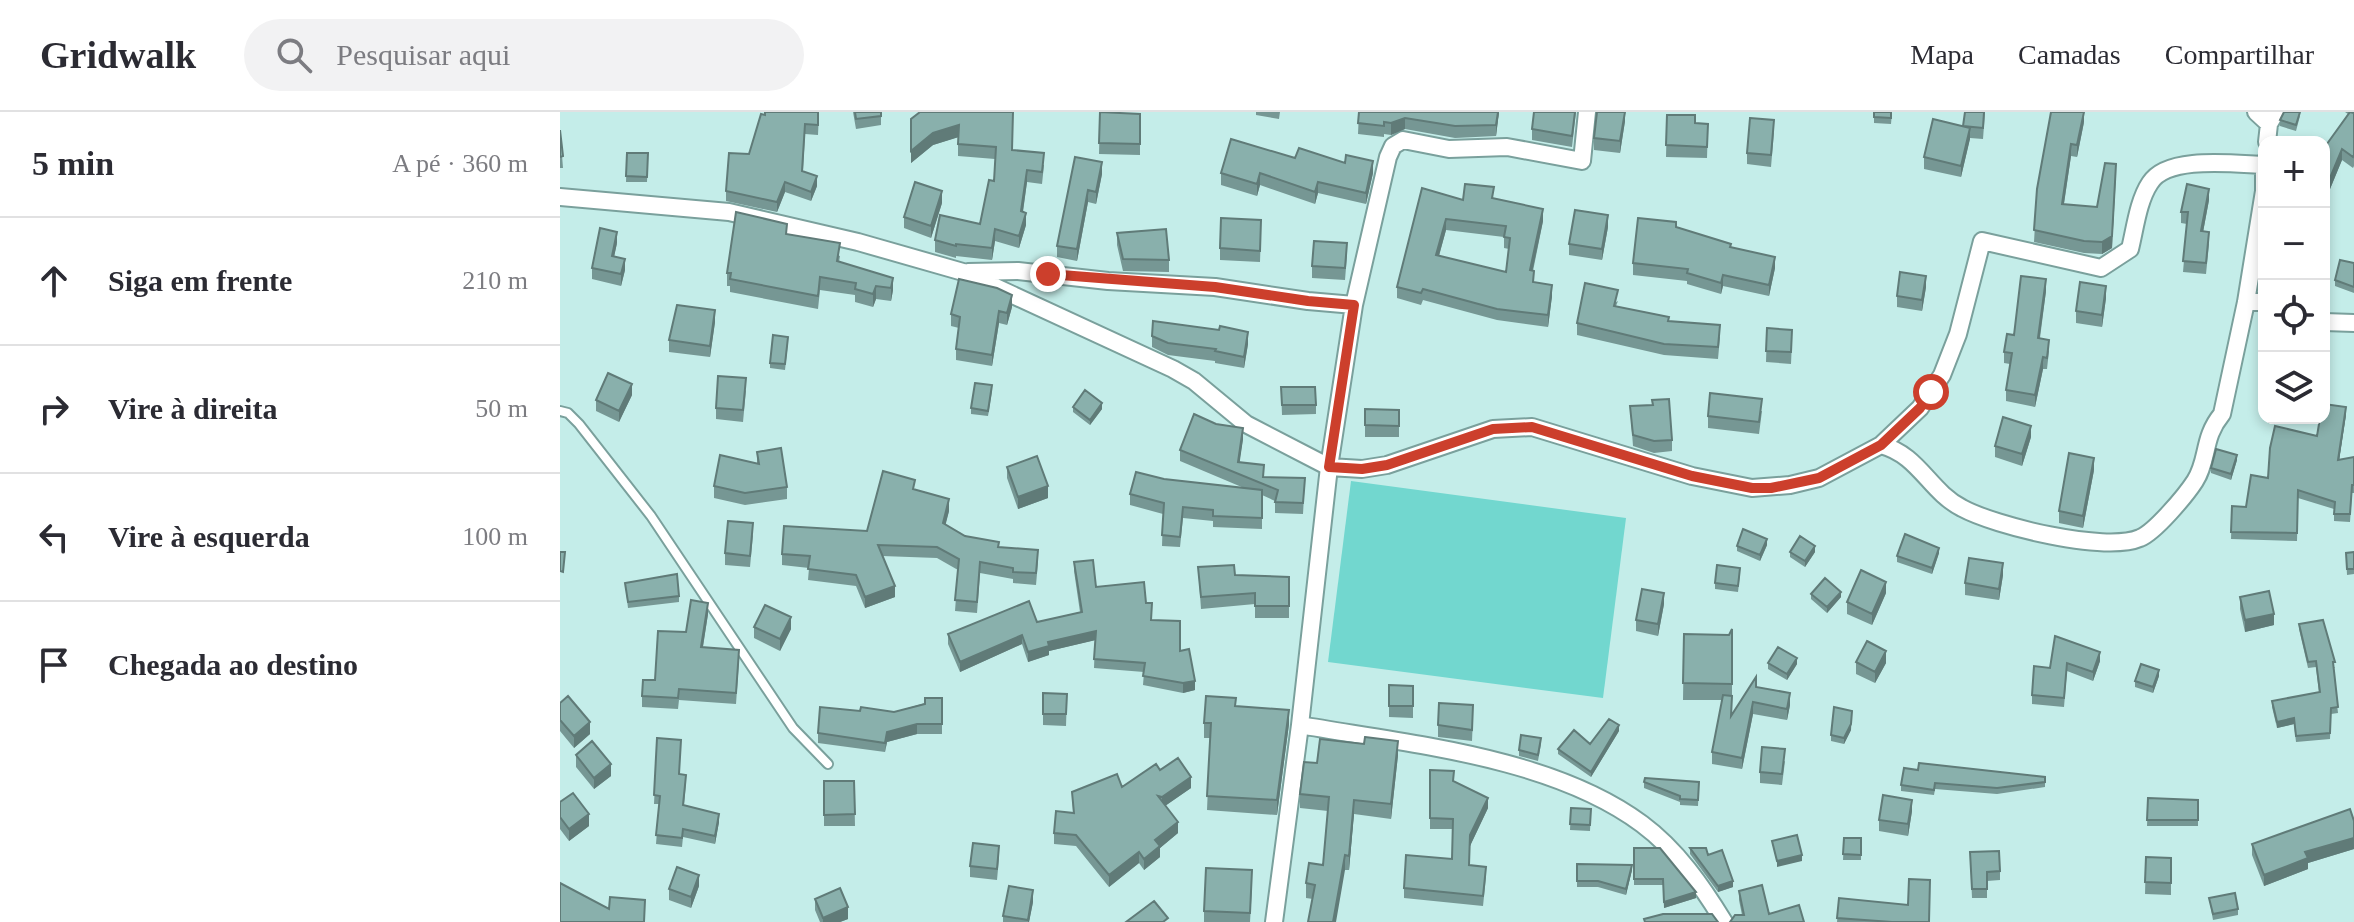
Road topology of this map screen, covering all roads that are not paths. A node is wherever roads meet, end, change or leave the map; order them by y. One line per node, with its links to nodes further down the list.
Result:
1 (1587, 112): 10 (street)
2 (2256, 112): 3 (street)
3 (2272, 118)
4 (2258, 163): 14 (street)
5 (560, 197): 7 (street)
6 (2261, 208): 8 (street)
7 (963, 272): 10 (street); 15 (street)
8 (2246, 302): 9 (street); 14 (street)
9 (2258, 302)
10 (1354, 305): 15 (street)
11 (2330, 322): 12 (street)
12 (2354, 323)
13 (560, 411): 17 (lane)
14 (1881, 445): 15 (street)
15 (1329, 467): 16 (street)
16 (1300, 725): 18 (street); 19 (street)
17 (828, 764)
18 (1274, 922)
19 (1724, 922)

